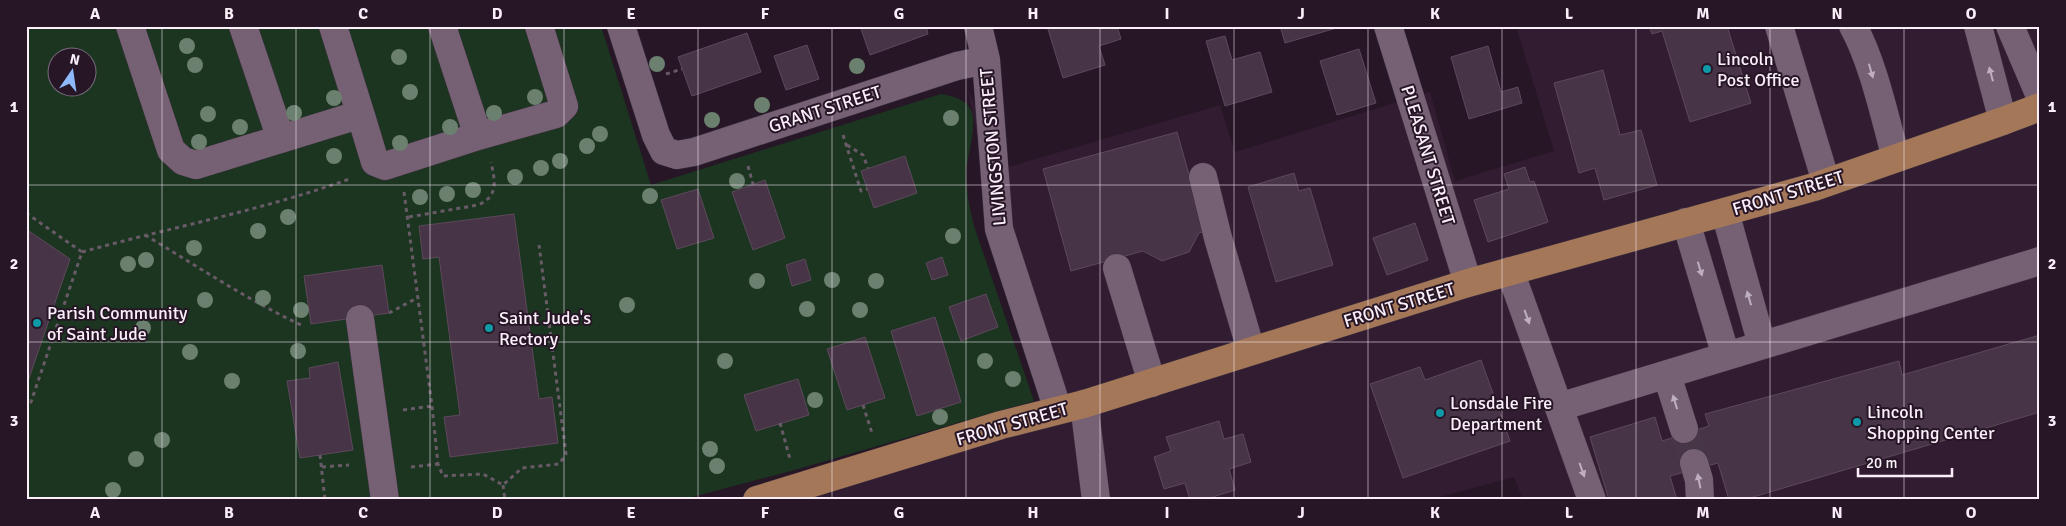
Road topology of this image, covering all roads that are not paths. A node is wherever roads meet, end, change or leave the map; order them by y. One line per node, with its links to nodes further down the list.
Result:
1 (130, 26): 19 (street)
2 (243, 26): 19 (street)
3 (333, 26): 16 (street)
4 (442, 26): 18 (street)
5 (539, 26): 18 (street)
6 (621, 26): 13 (street, GRANT STREET)
7 (978, 26): 13 (street, LIVINGSTON STREET)
8 (1388, 26): 28 (street, PLEASANT STREET)
9 (1779, 26): 22 (street)
10 (1853, 26): 20 (street, one-way to 20)
11 (1978, 26): 17 (street, one-way to 11)
12 (2010, 26): 14 (street)
13 (986, 60): 37 (street, LIVINGSTON STREET)
14 (2040, 96)
15 (2040, 106): 17 (main road, FRONT STREET)
16 (362, 119): 18 (street); 19 (street)
17 (2004, 121): 20 (main road, FRONT STREET)
18 (478, 136)
19 (281, 139)
20 (1896, 158): 22 (main road, FRONT STREET)
21 (1203, 177): 31 (street)
22 (1826, 182): 23 (main road, FRONT STREET)
23 (1725, 212): 24 (main road, FRONT STREET); 30 (street, one-way to 23)
24 (1686, 222): 27 (main road, FRONT STREET); 32 (street, one-way to 32)
25 (2040, 261): 30 (street)
26 (1117, 268): 34 (street)
27 (1510, 271): 28 (main road, FRONT STREET); 36 (street, one-way to 36)
28 (1468, 283): 31 (main road, FRONT STREET)
29 (360, 319): 40 (street)
30 (1762, 345): 32 (street)
31 (1251, 350): 34 (main road, FRONT STREET)
32 (1726, 356): 33 (street)
33 (1667, 375): 36 (street); 38 (street, one-way to 33)
34 (1152, 383): 35 (main road, FRONT STREET)
35 (1084, 404): 37 (main road, FRONT STREET); 42 (street)
36 (1559, 407): 43 (street, one-way to 43)
37 (1058, 410): 41 (main road, FRONT STREET)
38 (1684, 428)
39 (1694, 462): 44 (street, one-way to 39)
40 (385, 500)
41 (757, 500)
42 (1096, 500)
43 (1592, 500)
44 (1700, 500)

